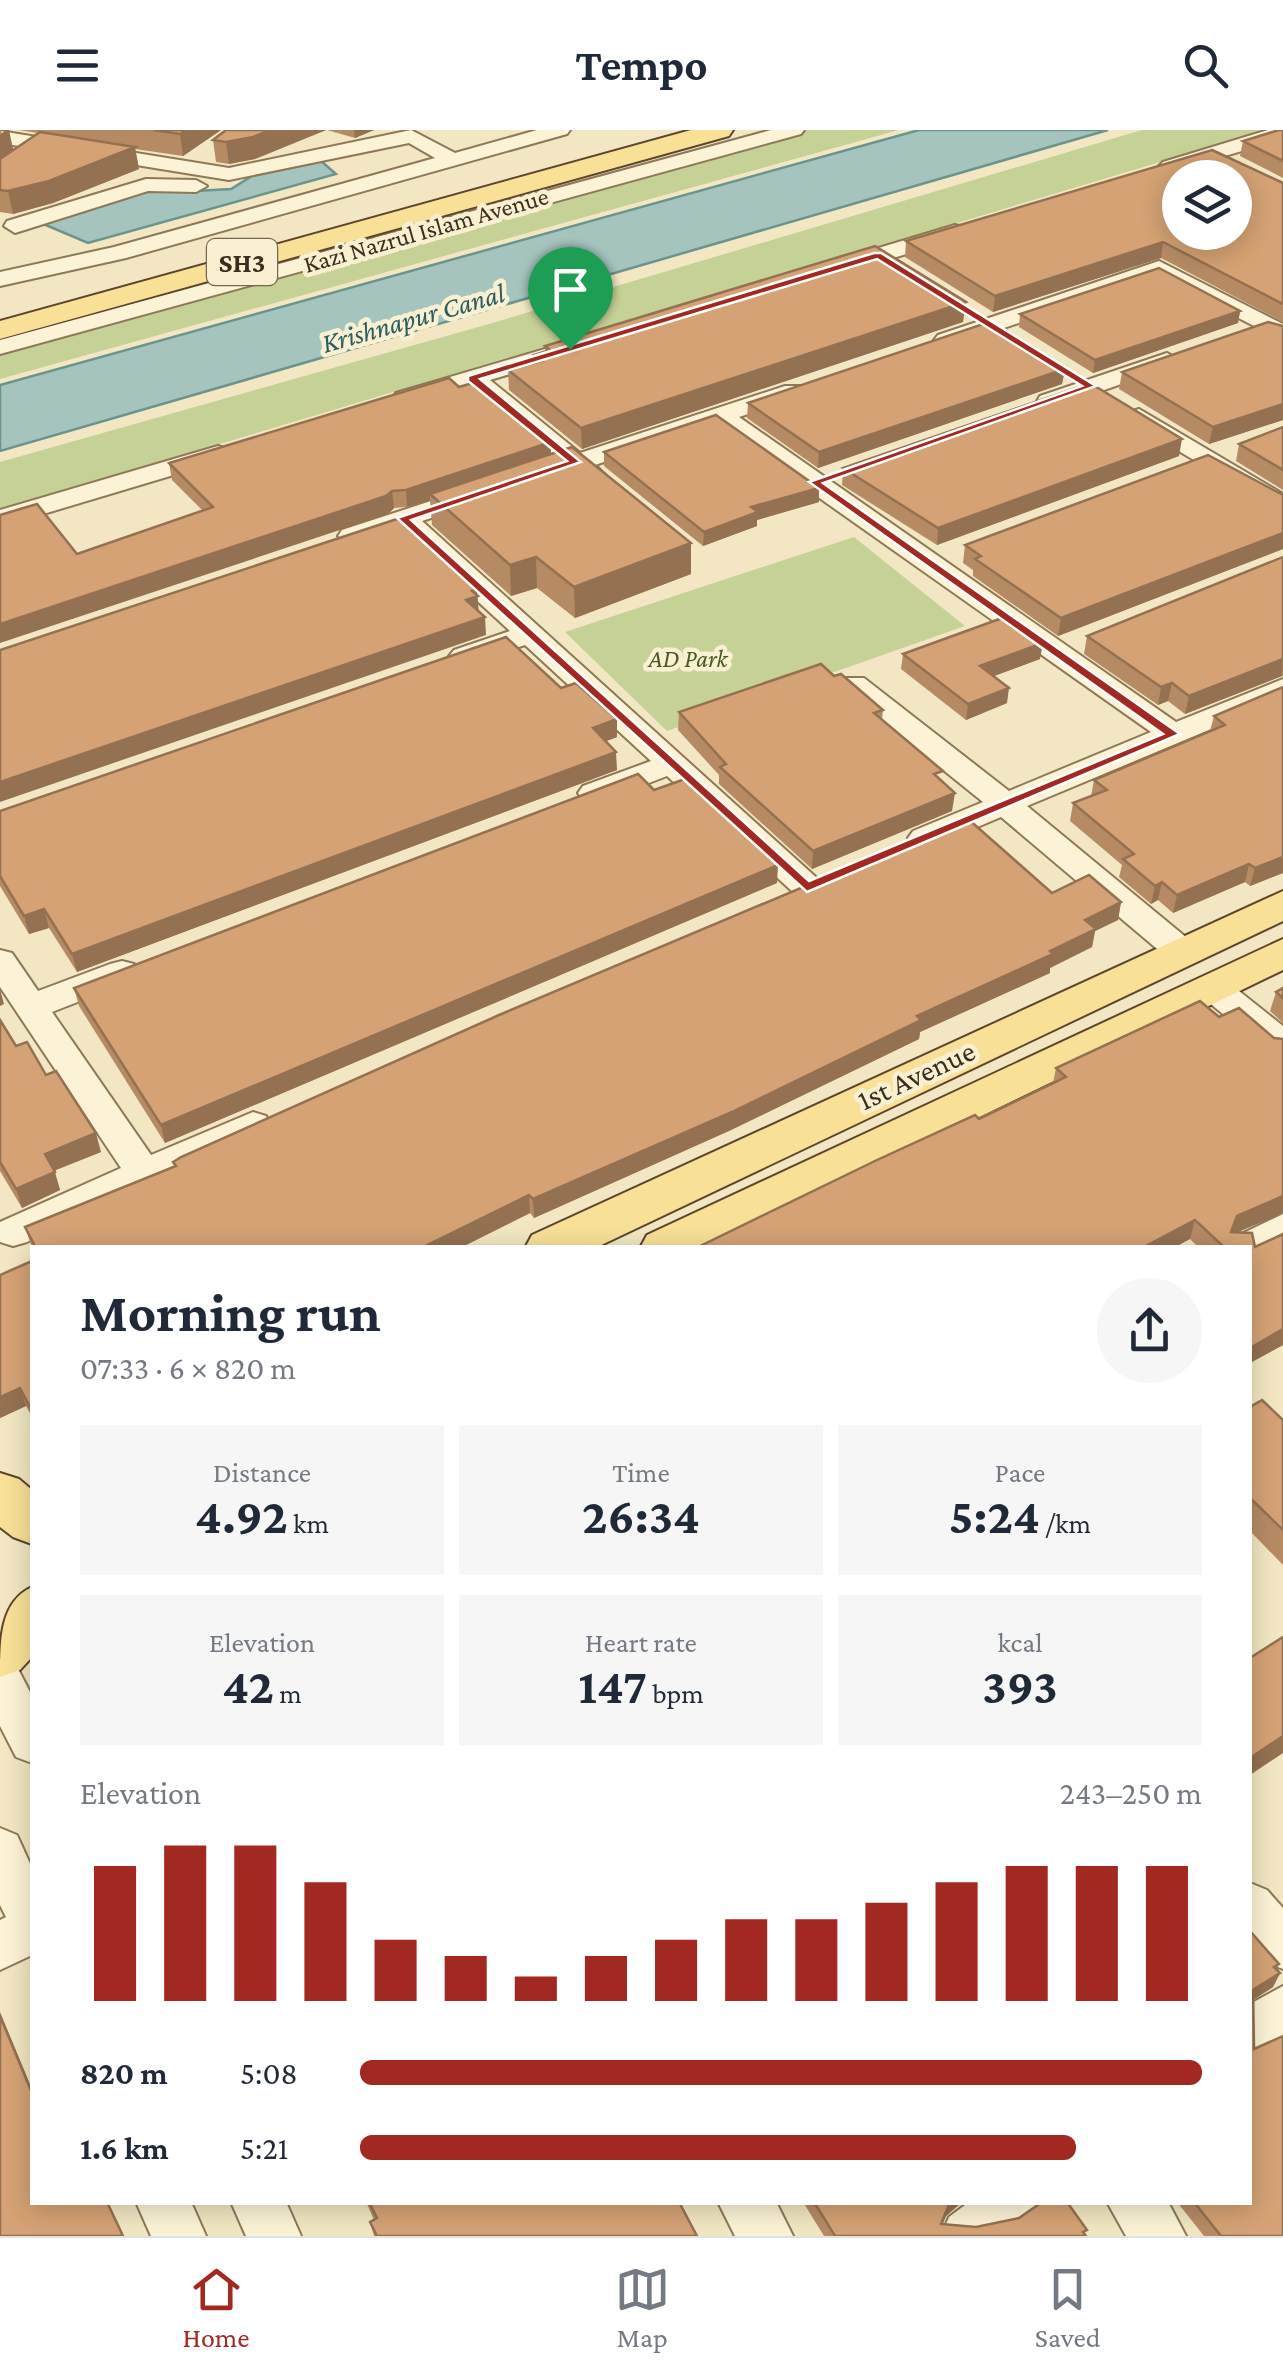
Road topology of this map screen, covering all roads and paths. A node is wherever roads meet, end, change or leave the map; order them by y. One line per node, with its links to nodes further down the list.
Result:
1 (560, 130): 14 (street, Kazi Nazrul Islam Avenue)
2 (645, 130): 14 (main road, Kazi Nazrul Islam Avenue / SH3)
3 (720, 130): 18 (main road, Kazi Nazrul Islam Avenue / SH3)
4 (794, 130): 34 (street, Kazi Nazrul Islam Avenue)
5 (0, 132): 7 (street)
6 (1283, 132): 10 (street)
7 (38, 144): 11 (street); 12 (street)
8 (216, 148): 12 (street)
9 (327, 151): 14 (street); 15 (street); 17 (street)
10 (1229, 160)
11 (14, 165)
12 (190, 166): 15 (street)
13 (1162, 169): 16 (street)
14 (455, 170): 17 (street, Kazi Nazrul Islam Avenue); 18 (main road); 27 (main road, Kazi Nazrul Islam Avenue / SH3)
15 (228, 174): 20 (street)
16 (1146, 174)
17 (361, 186): 22 (street, Kazi Nazrul Islam Avenue)
18 (483, 194): 29 (main road, Kazi Nazrul Islam Avenue / SH3)
19 (985, 222): 21 (street)
20 (9, 228): 22 (street)
21 (878, 256): 23 (street); 24 (street)
22 (64, 262): 25 (street, Kazi Nazrul Islam Avenue)
23 (821, 273)
24 (907, 274)
25 (0, 278)
26 (957, 304): 28 (street)
27 (0, 305)
28 (990, 325): 30 (street); 33 (street); 35 (street)
29 (0, 330)
30 (1275, 330): 31 (street)
31 (1232, 338)
32 (600, 340): 38 (street)
33 (1017, 342)
34 (0, 347)
35 (918, 349)
36 (1196, 350): 40 (street)
37 (1067, 372): 40 (street)
38 (472, 378): 41 (street); 47 (street)
39 (810, 385): 43 (street)
40 (1090, 386): 42 (street); 46 (street)
41 (388, 404)
42 (1017, 412)
43 (720, 416): 47 (street); 50 (street)
44 (242, 447): 54 (street)
45 (1237, 447): 46 (street)
46 (1207, 458): 49 (street); 52 (street)
47 (576, 462): 51 (street); 53 (street)
48 (852, 470): 50 (street)
49 (1170, 472)
50 (815, 482): 57 (street)
51 (606, 486)
52 (1283, 505)
53 (403, 518): 55 (street); 58 (street)
54 (0, 520)
55 (330, 544)
56 (965, 548): 57 (street)
57 (928, 562): 60 (street)
58 (528, 634): 61 (street); 65 (street)
59 (1090, 637): 60 (street)
60 (1055, 652): 64 (street)
61 (434, 666)
62 (854, 684): 66 (street)
63 (1283, 688): 64 (street)
64 (1173, 734): 66 (street)
65 (672, 764): 67 (street); 70 (street)
66 (1006, 804): 68 (street); 73 (street)
67 (562, 805)
68 (897, 849)
69 (843, 872): 70 (street)
70 (807, 887): 71 (street)
71 (771, 903)
72 (1283, 904): 73 (main road, 1st Avenue)
73 (1181, 951): 84 (main road, 1st Avenue)
74 (1283, 953): 77 (main road)
75 (159, 958): 78 (street)
76 (0, 961): 78 (street)
77 (1212, 987): 79 (street); 85 (main road)
78 (31, 1007): 81 (street)
79 (1283, 1045)
80 (287, 1111): 81 (street)
81 (144, 1172): 83 (street)
82 (1283, 1228): 86 (street)
83 (14, 1232)
84 (555, 1245)
85 (670, 1245)
86 (1252, 1246)
87 (30, 1617): 88 (main road)
88 (0, 1652)
89 (0, 1679): 90 (street)
90 (30, 1738)
91 (0, 1851): 93 (street)
92 (1252, 1909): 95 (street)
93 (30, 1916)
94 (30, 1929): 96 (street)
95 (1283, 1945)
96 (0, 1946)
97 (1283, 2012): 98 (street)
98 (1252, 2034)
99 (164, 2205): 104 (street)
100 (259, 2205): 105 (street)
101 (747, 2205): 106 (street)
102 (1010, 2205): 107 (street)
103 (1136, 2205): 108 (street)
104 (178, 2236)
105 (274, 2236)
106 (766, 2236)
107 (968, 2236)
108 (1159, 2236)

